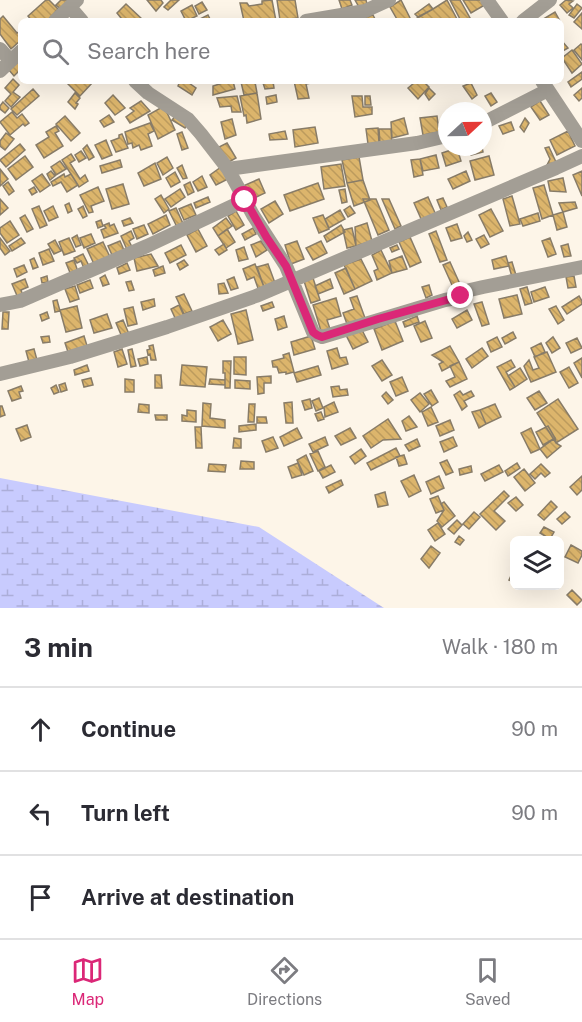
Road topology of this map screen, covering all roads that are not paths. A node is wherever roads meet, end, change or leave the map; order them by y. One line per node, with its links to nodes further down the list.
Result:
1 (389, 0): 7 (street)
2 (487, 0): 8 (street)
3 (550, 0): 9 (street)
4 (73, 4): 5 (street); 6 (street)
5 (58, 18)
6 (80, 18)
7 (324, 18)
8 (500, 18)
9 (527, 18)
10 (0, 49): 11 (street)
11 (16, 56): 12 (street)
12 (0, 70)
13 (138, 84): 19 (street)
14 (545, 86): 15 (street); 17 (street)
15 (492, 118)
16 (438, 138): 19 (street)
17 (581, 138)
18 (582, 156): 22 (street)
19 (228, 169): 20 (street)
20 (245, 200): 22 (street); 23 (street)
21 (582, 267): 22 (street)
22 (292, 281): 24 (street)
23 (0, 305)
24 (0, 374)

